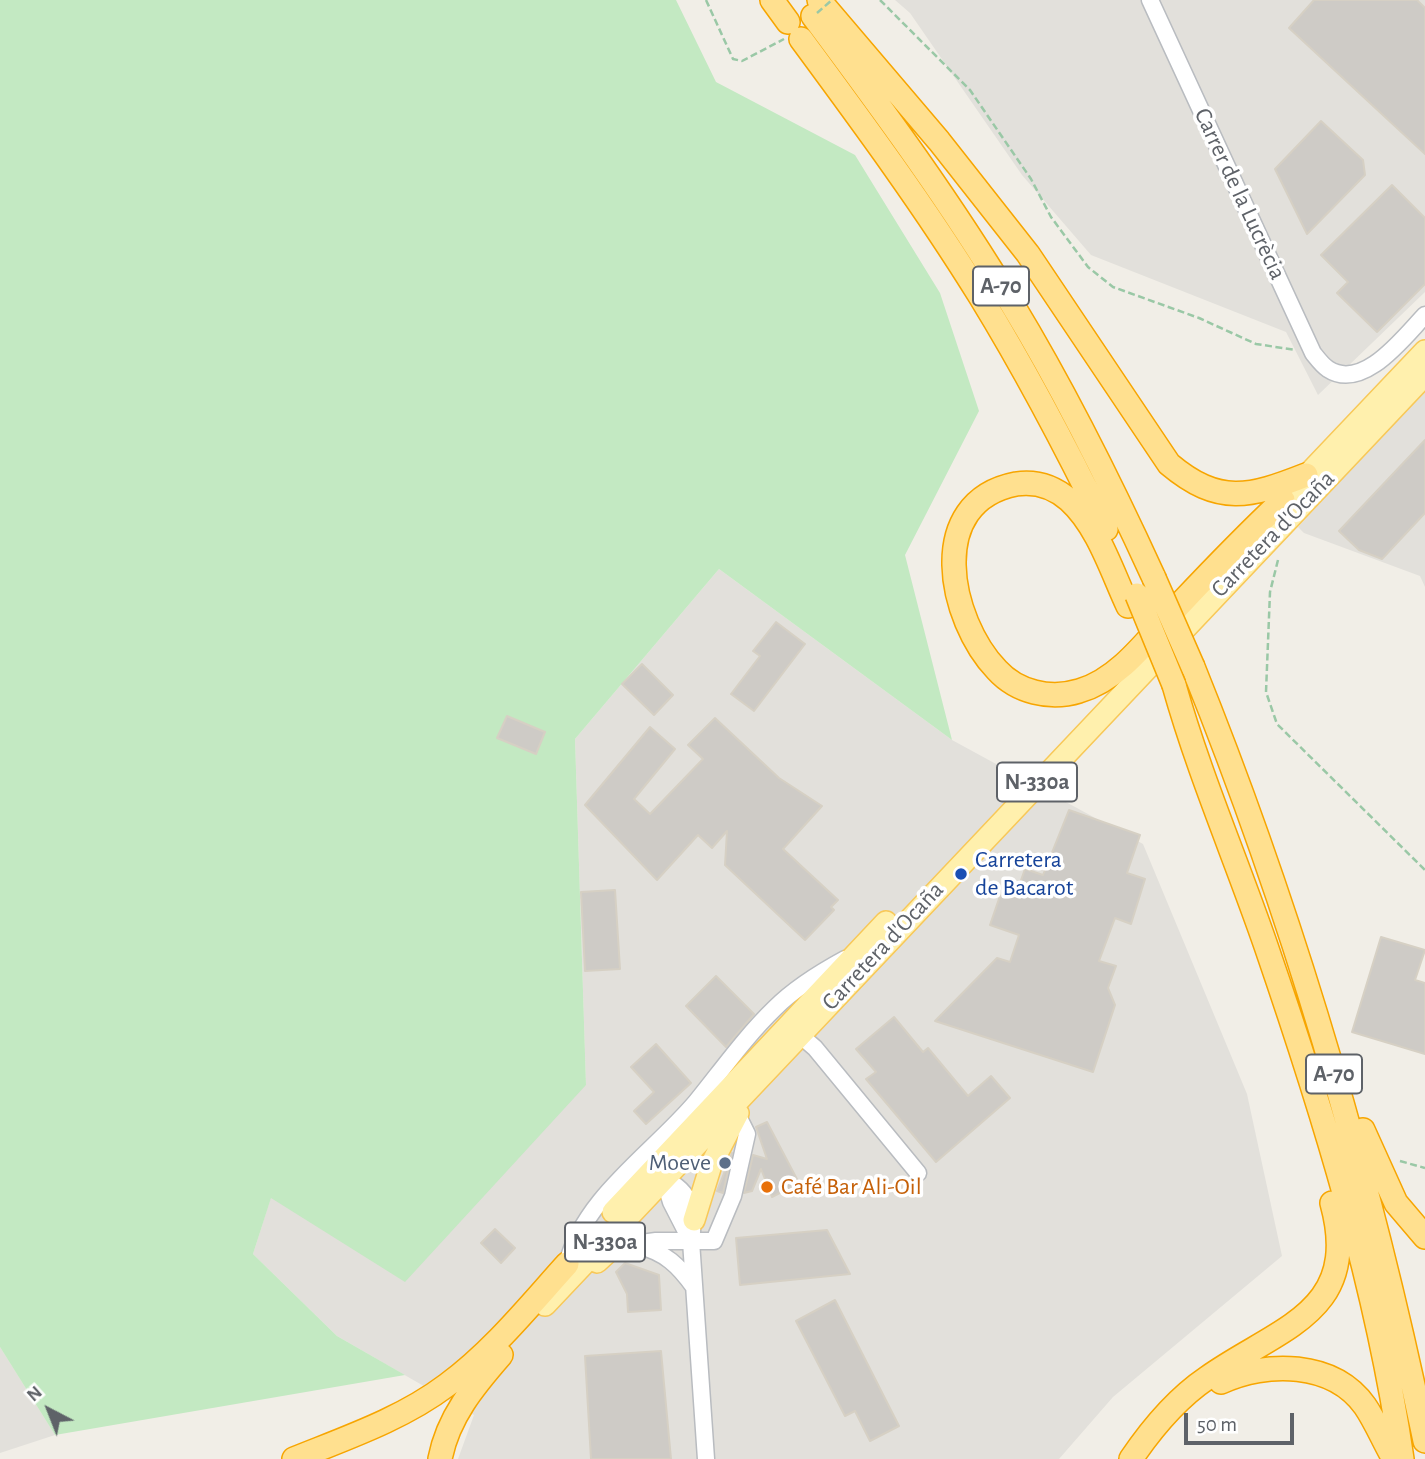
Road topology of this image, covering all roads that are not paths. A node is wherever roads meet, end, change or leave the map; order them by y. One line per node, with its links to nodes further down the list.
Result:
1 (772, 0): 3 (highway, A-70)
2 (1150, 0): 4 (street, Carrer de la Lucrècia)
3 (805, 17): 7 (highway); 9 (highway, A-70); 10 (highway, A-70, bridge)
4 (1425, 315)
5 (1425, 351): 7 (main road, Carretera d'Ocaña / N-330a)
6 (1425, 374): 13 (main road, Carretera d'Ocaña / N-330a)
7 (1306, 475): 8 (main road, Carretera d'Ocaña / N-330a)
8 (1283, 500): 9 (highway); 11 (main road, Carretera d'Ocaña / N-330a)
9 (1133, 601): 14 (highway, A-70, bridge)
10 (1213, 717): 19 (highway); 24 (highway, A-70)
11 (856, 952): 12 (main road, Carretera d'Ocaña / N-330a); 21 (street)
12 (838, 973): 17 (main road); 21 (main road, Carretera d'Ocaña / N-330a)
13 (800, 1035): 15 (main road); 16 (street); 17 (main road, Carretera d'Ocaña / N-330a)
14 (1302, 1060): 28 (highway); 31 (highway, A-70)
15 (737, 1114): 18 (main road); 18 (street)
16 (918, 1173)
17 (664, 1178): 18 (street); 21 (main road); 23 (main road, Carretera d'Ocaña / N-330a)
18 (692, 1231): 20 (street); 22 (street)
19 (1425, 1237)
20 (634, 1244): 22 (street); 23 (main road)
21 (573, 1257): 25 (highway)
22 (694, 1287): 27 (street)
23 (545, 1305): 26 (highway)
24 (1425, 1441)
25 (294, 1459)
26 (440, 1459)
27 (706, 1459)
28 (1131, 1459)
29 (1142, 1459): 30 (highway)
30 (1394, 1459)
31 (1402, 1459)

